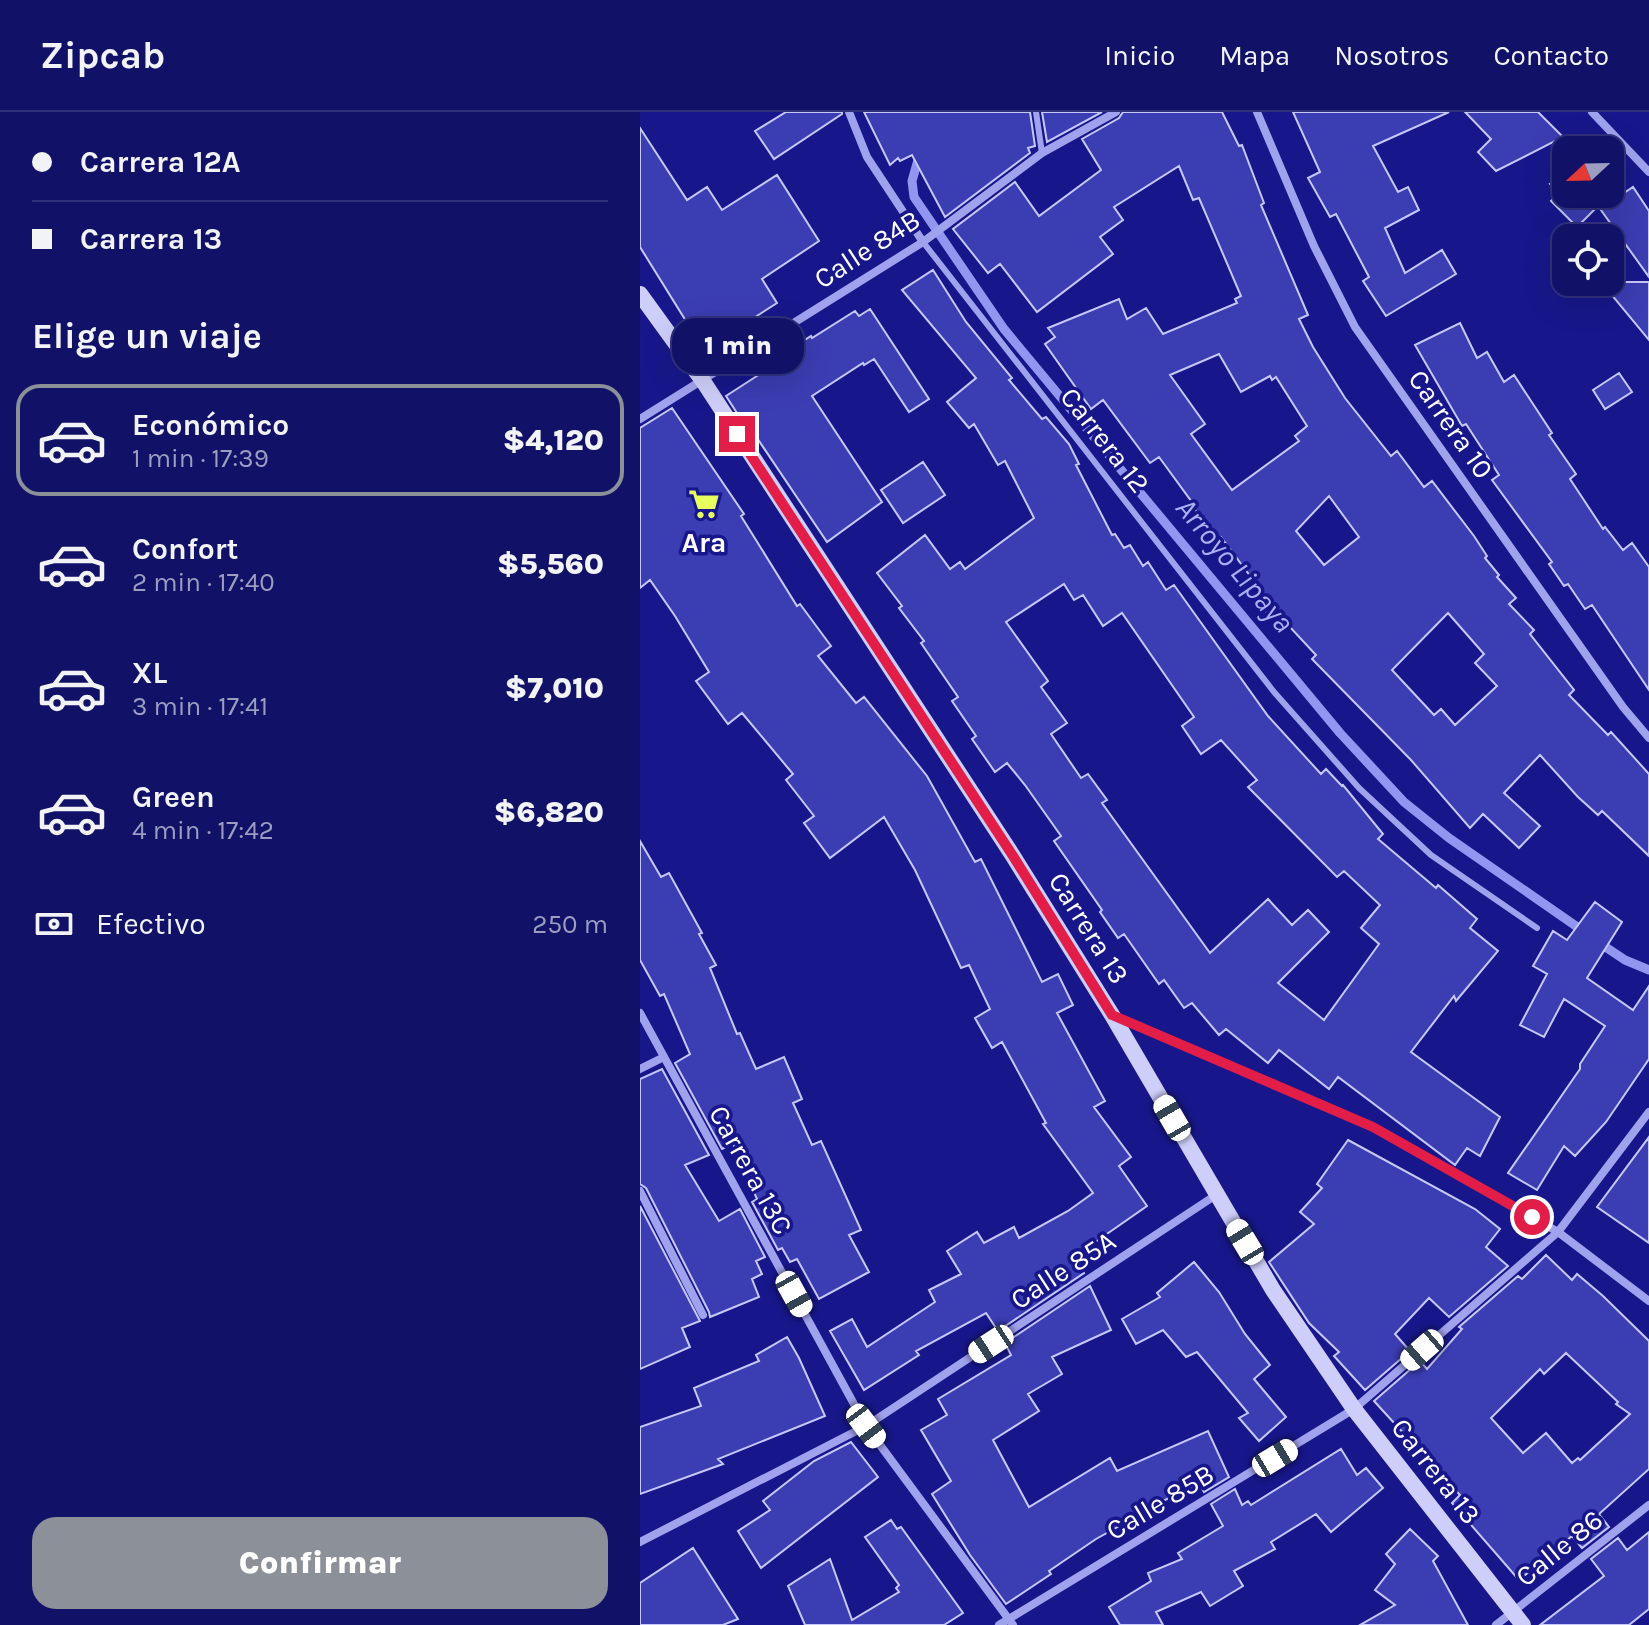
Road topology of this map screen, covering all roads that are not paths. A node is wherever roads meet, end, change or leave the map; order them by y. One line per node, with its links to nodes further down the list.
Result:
1 (849, 112): 8 (street, Carrera 12)
2 (1036, 112): 6 (lane)
3 (1116, 112): 6 (street, Calle 84B)
4 (1257, 112): 12 (street, Carrera 10)
5 (1592, 112): 7 (street)
6 (1042, 153): 8 (street, Calle 84B)
7 (1649, 172)
8 (925, 239): 10 (street, Calle 84B); 13 (lane, Carrera 12)
9 (640, 294): 10 (street, Carrera 13)
10 (703, 381): 11 (street, Calle 84B); 15 (street, Carrera 13)
11 (640, 419)
12 (1649, 738)
13 (1537, 928)
14 (640, 1013): 16 (street, Carrera 13C)
15 (1112, 1015): 20 (street, Carrera 13); 21 (street)
16 (664, 1057): 17 (street); 25 (street, Carrera 13C)
17 (640, 1069)
18 (1649, 1112): 21 (street, Calle 85B)
19 (640, 1191): 23 (street)
20 (1216, 1195): 24 (street, Carrera 13); 25 (street, Calle 85A)
21 (1558, 1232): 22 (street); 24 (street, Calle 85B)
22 (1649, 1301)
23 (703, 1315)
24 (1354, 1409): 28 (street, Carrera 13); 29 (street, Calle 85B)
25 (866, 1426): 27 (street, Calle 85A); 29 (street, Carrera 13C)
26 (1649, 1505): 28 (street, Calle 86)
27 (640, 1542)
28 (1518, 1619): 31 (street, Calle 86)
29 (1011, 1622): 30 (street, Calle 85B)
30 (999, 1625)
31 (1496, 1625)

